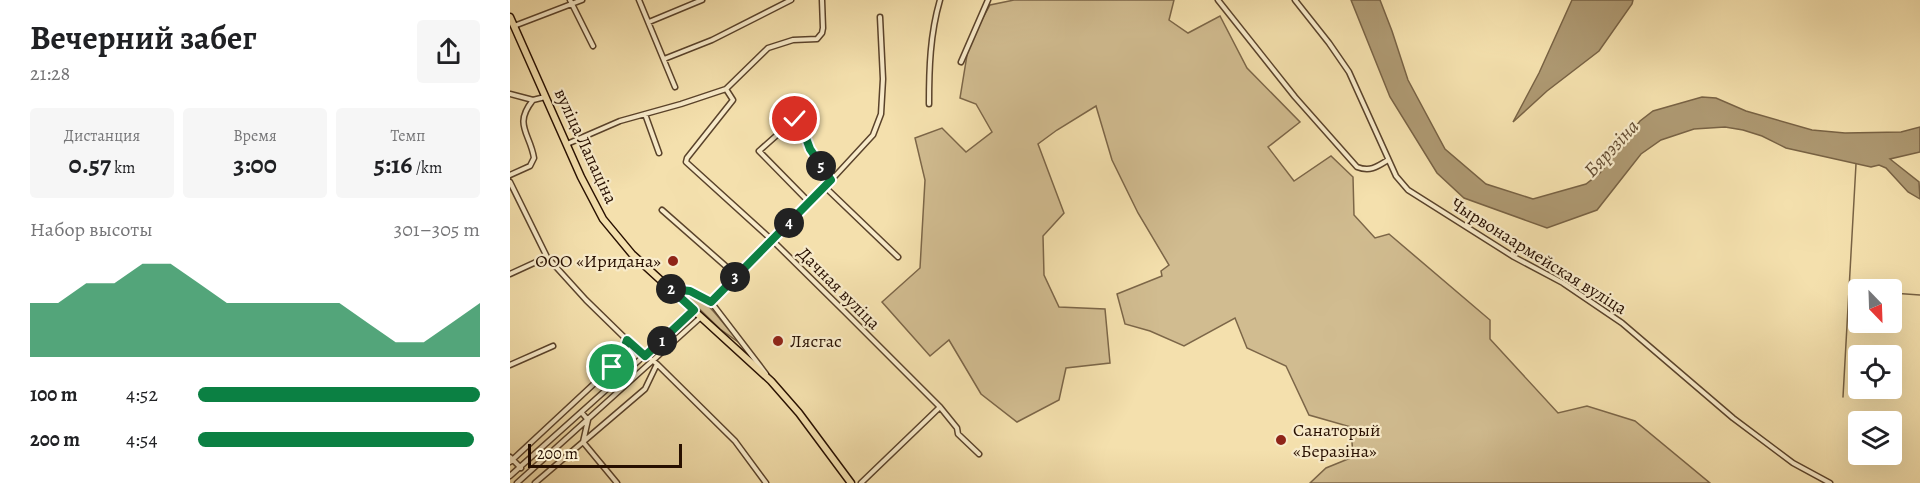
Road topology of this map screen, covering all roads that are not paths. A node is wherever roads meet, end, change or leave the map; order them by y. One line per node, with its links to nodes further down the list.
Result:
1 (582, 0): 10 (street)
2 (639, 0): 13 (street)
3 (702, 0): 13 (street)
4 (791, 0): 16 (street)
5 (822, 0): 19 (street)
6 (940, 0): 23 (street)
7 (988, 0): 17 (street)
8 (1218, 0): 27 (street)
9 (1295, 0): 27 (street, Чырвонаармейская вуліца)
10 (571, 2): 14 (street); 15 (street)
11 (510, 17): 14 (main road, вуліца Лапаціна)
12 (880, 17): 29 (street)
13 (649, 22): 16 (street)
14 (514, 26): 21 (main road, вуліца Лапаціна)
15 (593, 46)
16 (664, 59): 18 (street)
17 (961, 62)
18 (675, 87)
19 (726, 89): 24 (street); 34 (street, Дачная вуліца)
20 (510, 94): 22 (street)
21 (546, 97): 22 (street); 25 (main road, вуліца Лапаціна)
22 (533, 100): 28 (street)
23 (929, 104)
24 (645, 114): 25 (street); 26 (street)
25 (567, 144): 39 (main road, вуліца Лапаціна)
26 (659, 153)
27 (1388, 160): 63 (street, Чырвонаармейская вуліца)
28 (510, 175)
29 (831, 180): 31 (street); 32 (street)
30 (510, 182): 35 (street)
31 (825, 187): 32 (street); 36 (street)
32 (809, 202): 34 (street)
33 (662, 210): 38 (street)
34 (772, 240): 38 (street); 49 (street, Дачная вуліца)
35 (547, 256): 37 (street); 43 (street)
36 (897, 257)
37 (510, 274)
38 (737, 276): 40 (street)
39 (671, 289): 40 (street); 41 (main road, вуліца Лапаціна)
40 (711, 302): 48 (street)
41 (694, 310): 42 (main road, вуліца Лапаціна); 45 (street)
42 (701, 317): 46 (street); 48 (main road, вуліца Лапаціна)
43 (627, 340): 45 (street); 54 (street)
44 (554, 346): 47 (street)
45 (645, 356): 46 (street); 50 (street)
46 (656, 362): 51 (street); 52 (street); 60 (street)
47 (510, 365)
48 (771, 381): 61 (main road, вуліца Лапаціна)
49 (940, 407): 53 (street, Дачная вуліца); 62 (street)
50 (582, 413): 51 (street); 55 (street)
51 (588, 420): 52 (street); 57 (street)
52 (583, 442): 58 (street); 59 (street)
53 (979, 454)
54 (511, 459): 55 (street)
55 (521, 468): 56 (street)
56 (510, 477)
57 (517, 483)
58 (536, 483)
59 (617, 483)
60 (766, 483)
61 (851, 483)
62 (861, 483)
63 (1830, 483)

